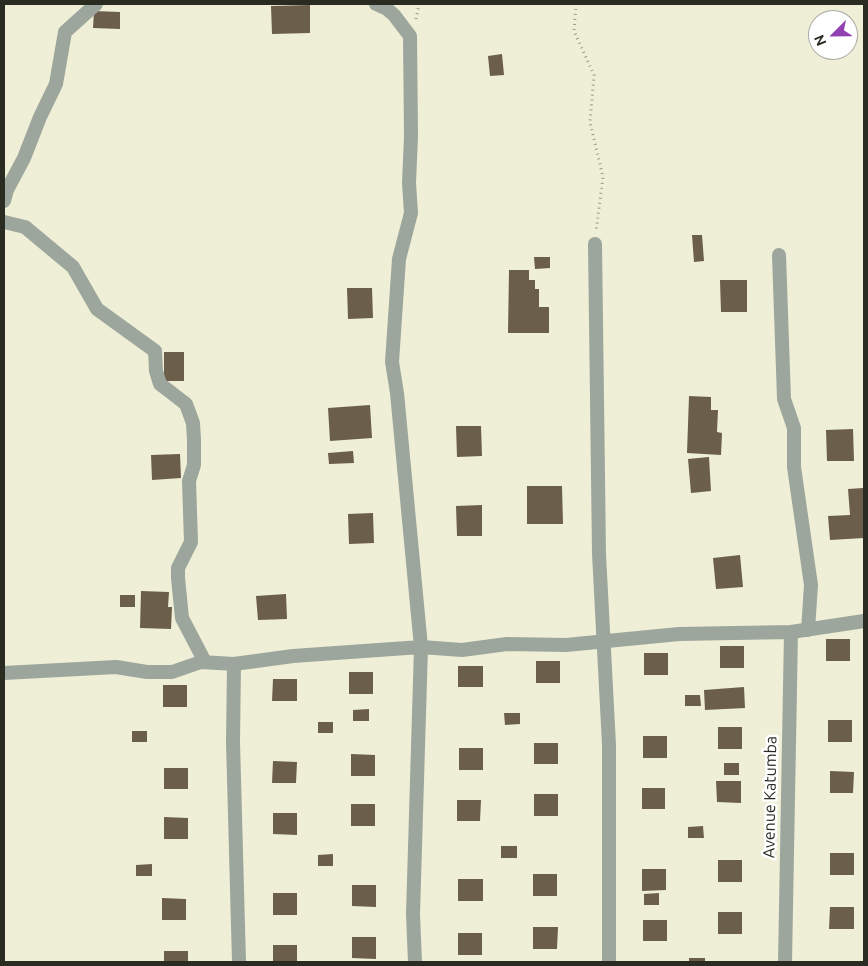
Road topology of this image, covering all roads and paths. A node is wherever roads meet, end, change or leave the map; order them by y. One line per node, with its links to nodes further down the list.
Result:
1 (96, 4): 4 (street)
2 (376, 4): 12 (street)
3 (576, 4): 6 (path)
4 (4, 201)
5 (4, 222): 13 (street)
6 (595, 244): 11 (street)
7 (779, 256): 9 (street)
8 (864, 621): 9 (street)
9 (808, 630): 10 (street)
10 (791, 632): 11 (street); 19 (street, Avenue Katumba)
11 (604, 643): 12 (street); 18 (street)
12 (421, 647): 14 (street); 17 (street)
13 (205, 662): 14 (street); 15 (street)
14 (234, 664): 16 (street)
15 (4, 673)
16 (239, 962)
17 (415, 962)
18 (609, 962)
19 (786, 962)

